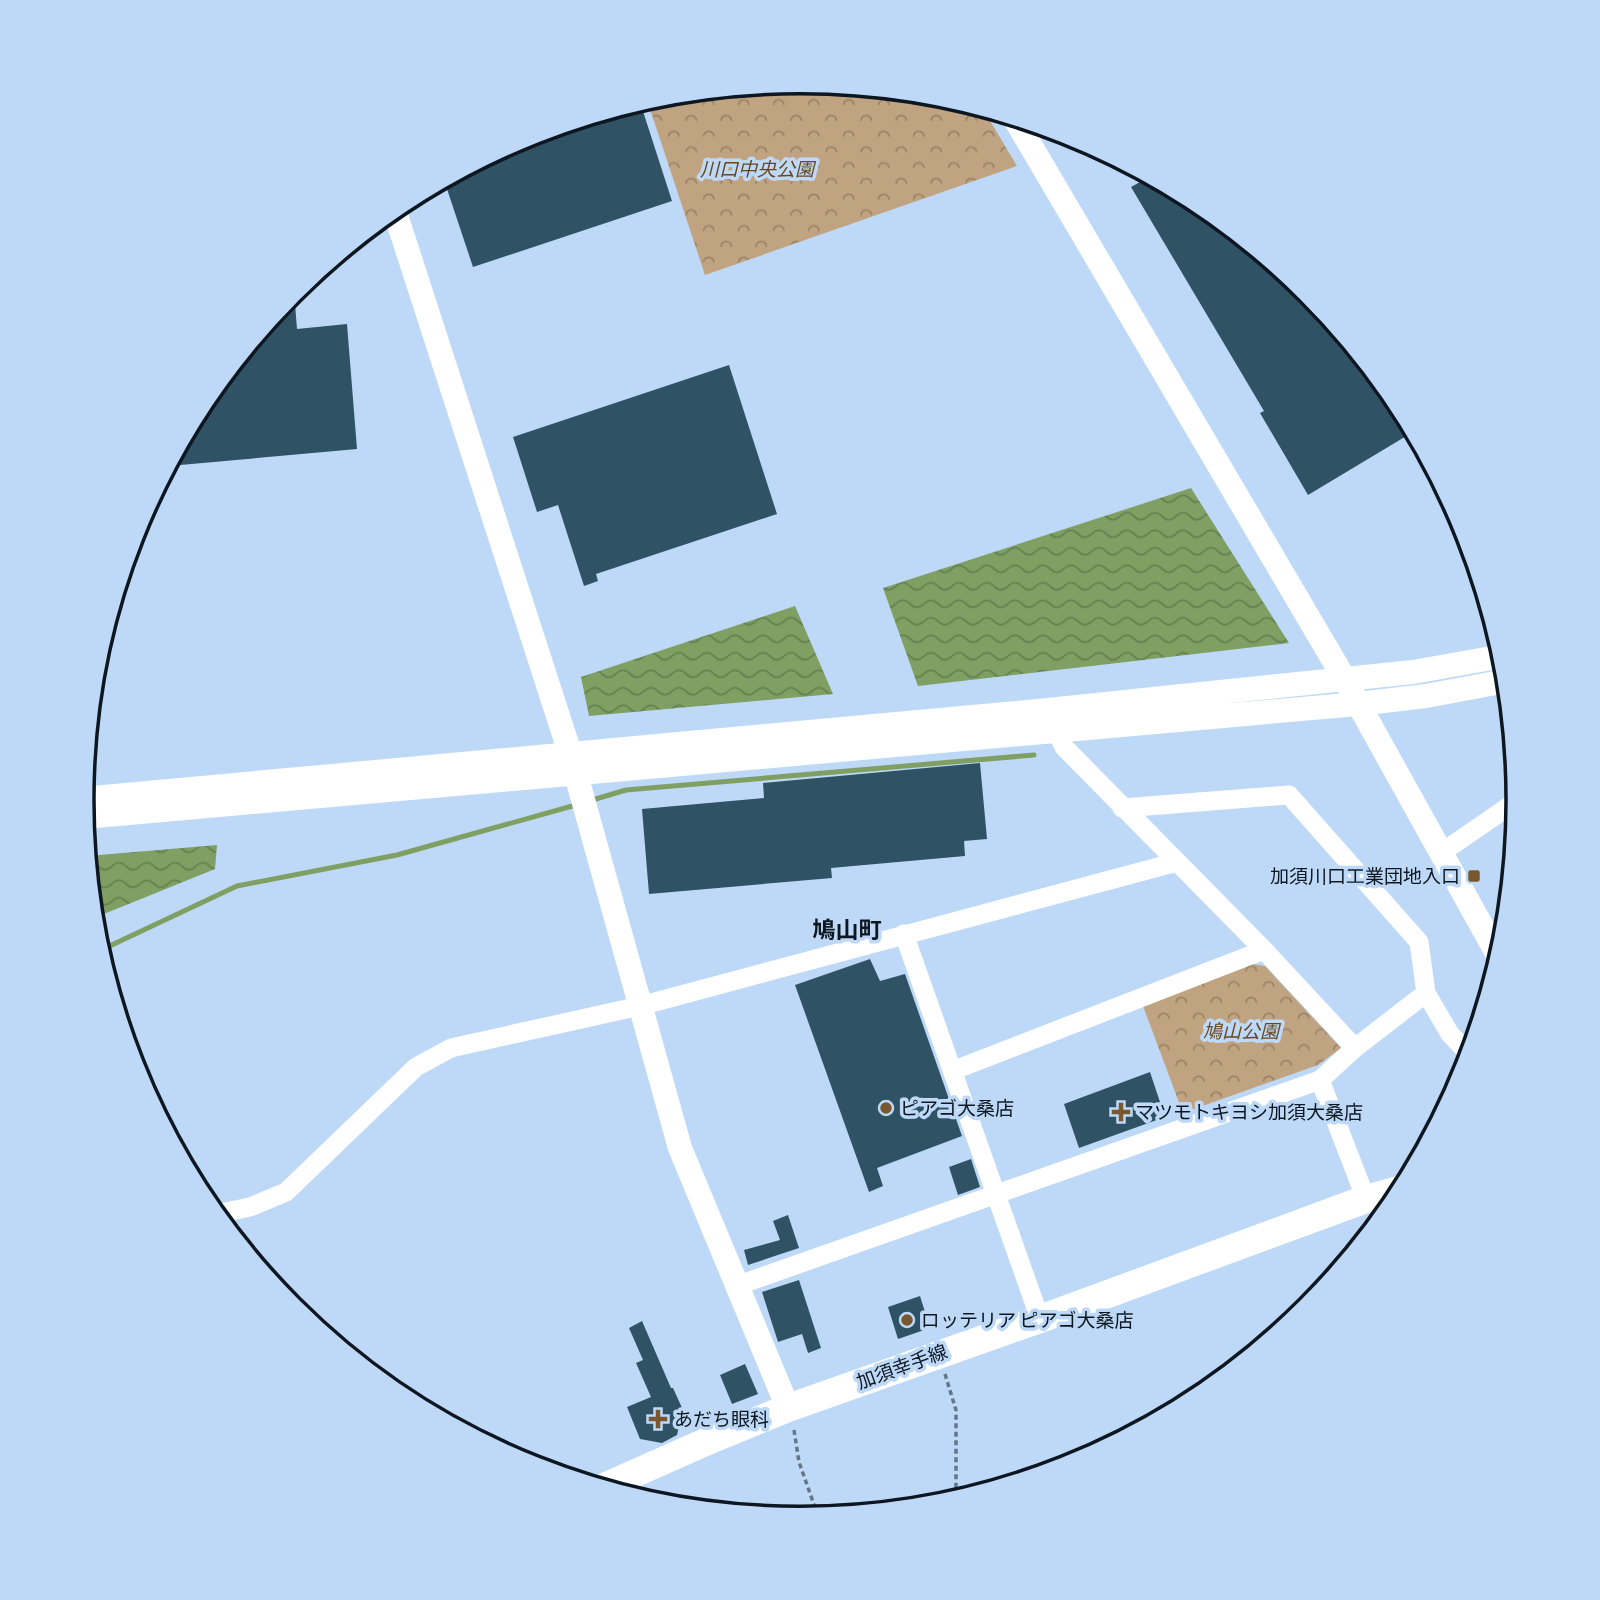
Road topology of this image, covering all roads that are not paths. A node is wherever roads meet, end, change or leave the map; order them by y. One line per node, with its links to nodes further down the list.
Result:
1 (1022, 130): 4 (street)
2 (398, 220): 8 (street)
3 (1491, 658): 4 (street)
4 (1344, 678): 6 (street); 7 (street)
5 (1495, 683): 6 (street)
6 (1358, 704): 7 (street); 13 (street)
7 (1050, 720): 8 (street); 10 (street)
8 (573, 762): 9 (street); 12 (street); 19 (street)
9 (94, 798)
10 (1122, 808): 14 (street); 18 (street)
11 (1506, 809): 13 (street)
12 (95, 816)
13 (1441, 853): 16 (street)
14 (1177, 862): 15 (street); 17 (street)
15 (904, 934): 19 (street); 22 (street)
16 (1491, 942)
17 (1264, 950): 21 (street); 22 (street)
18 (1426, 993): 20 (street); 21 (street)
19 (640, 1006): 27 (street); 28 (street)
20 (1461, 1046)
21 (1356, 1048): 23 (street)
22 (952, 1071): 24 (street)
23 (1320, 1080): 24 (street); 26 (street)
24 (995, 1193): 28 (street); 29 (street)
25 (1386, 1193): 26 (main road, 加須幸手線)
26 (1366, 1199): 29 (main road, 加須幸手線)
27 (227, 1212)
28 (736, 1286): 30 (street)
29 (1040, 1319): 30 (main road, 加須幸手線)
30 (788, 1408): 31 (main road, 加須幸手線)
31 (617, 1481)

